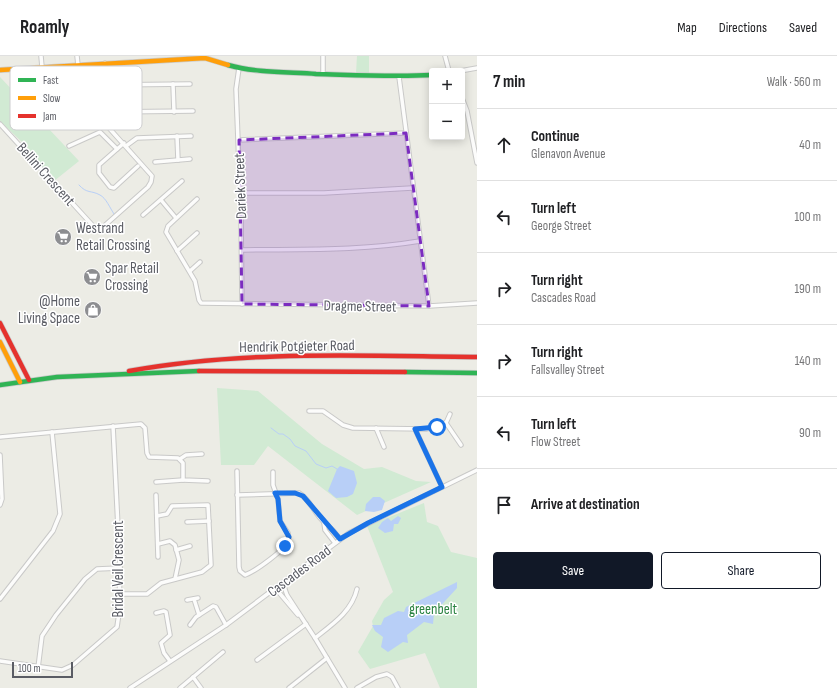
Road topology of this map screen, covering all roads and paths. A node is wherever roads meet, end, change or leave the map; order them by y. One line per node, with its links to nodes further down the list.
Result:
1 (41, 56): 8 (street)
2 (78, 56): 7 (street)
3 (323, 56): 17 (street)
4 (445, 56): 12 (street)
5 (188, 57): 6 (main road); 11 (main road)
6 (105, 63): 7 (main road); 10 (street, Bellini Crescent)
7 (78, 65): 9 (main road)
8 (42, 66)
9 (60, 66)
10 (105, 66)
11 (239, 68): 17 (main road); 32 (street, Dariek Street)
12 (448, 68)
13 (477, 68): 16 (street)
14 (10, 69): 15 (main road)
15 (0, 70)
16 (465, 70)
17 (323, 74): 19 (main road)
18 (429, 75): 19 (main road)
19 (399, 77): 29 (street)
20 (142, 84): 21 (street)
21 (173, 84): 22 (street); 25 (street)
22 (190, 84)
23 (464, 104): 39 (street)
24 (193, 111): 25 (street)
25 (174, 112): 26 (street)
26 (142, 113)
27 (0, 124): 33 (street, Bellini Crescent)
28 (111, 130): 33 (street, Bellini Crescent)
29 (406, 133): 32 (street); 42 (street)
30 (177, 136): 31 (street); 33 (street); 36 (street)
31 (191, 136)
32 (239, 140): 43 (street, Dariek Street)
33 (125, 144): 35 (street)
34 (69, 146): 35 (street)
35 (117, 149): 40 (street)
36 (178, 160): 37 (street); 38 (street)
37 (190, 160)
38 (156, 162)
39 (477, 163)
40 (138, 166)
41 (182, 181): 45 (street)
42 (412, 188): 43 (street); 49 (street)
43 (240, 193): 50 (street, Dariek Street)
44 (197, 199): 47 (street)
45 (161, 200): 46 (street); 47 (street)
46 (144, 215)
47 (176, 218): 51 (street)
48 (198, 233): 51 (street)
49 (420, 241): 50 (street); 56 (street)
50 (242, 250): 55 (street, Dariek Street)
51 (177, 251): 53 (street)
52 (200, 262): 53 (street)
53 (190, 271): 55 (street, Dragme Street)
54 (477, 303): 56 (street, Dragme Street)
55 (242, 304): 56 (street, Dragme Street)
56 (429, 306)
57 (0, 323): 62 (main road)
58 (0, 342): 63 (main road)
59 (477, 358): 61 (main road, Hendrik Potgieter Road)
60 (477, 373): 61 (main road, Hendrik Potgieter Road)
61 (118, 374): 62 (main road, Hendrik Potgieter Road)
62 (29, 380): 63 (main road, Hendrik Potgieter Road)
63 (20, 382): 64 (main road, Hendrik Potgieter Road)
64 (0, 385)
65 (309, 411): 69 (street)
66 (450, 414): 67 (street)
67 (446, 424): 70 (street); 73 (street)
68 (114, 426): 71 (street); 77 (street); 99 (street, Bridal Veil Crescent)
69 (376, 428): 70 (street); 74 (street)
70 (415, 429): 84 (street)
71 (52, 432): 72 (street); 105 (street)
72 (0, 437)
73 (461, 445)
74 (384, 446)
75 (202, 454): 77 (street)
76 (0, 455): 88 (street)
77 (180, 459): 81 (street)
78 (477, 470): 84 (street, Cascades Road)
79 (238, 471): 87 (street)
80 (273, 472): 85 (street)
81 (184, 480): 82 (street); 83 (street)
82 (208, 481)
83 (156, 482)
84 (442, 487): 93 (street, Cascades Road)
85 (275, 493): 87 (street); 87 (street); 92 (street)
86 (156, 495): 89 (street)
87 (237, 495)
88 (0, 505)
89 (157, 516): 90 (street); 95 (street)
90 (209, 521): 91 (street); 100 (street)
91 (187, 522)
92 (324, 522): 93 (street); 94 (street)
93 (340, 539): 94 (street, Cascades Road)
94 (335, 543): 101 (street, Cascades Road)
95 (158, 544): 97 (street); 98 (street)
96 (190, 546): 97 (street)
97 (176, 550): 100 (street)
98 (158, 557)
99 (120, 568): 104 (street, Bridal Veil Crescent); 118 (street)
100 (175, 579): 104 (street)
101 (283, 584): 102 (street, Cascades Road); 109 (street)
102 (276, 589): 109 (street); 111 (street, Cascades Road)
103 (357, 589): 112 (street)
104 (119, 594): 118 (street, Bridal Veil Crescent)
105 (0, 599)
106 (187, 600): 108 (street)
107 (156, 612): 117 (street)
108 (199, 615): 110 (street); 111 (street)
109 (304, 622): 112 (street); 115 (street)
110 (190, 625)
111 (226, 625): 117 (street, Cascades Road)
112 (315, 638): 114 (street)
113 (223, 652): 119 (street)
114 (327, 658): 123 (street); 124 (street)
115 (257, 660)
116 (0, 661): 118 (street, Bridal Veil Crescent)
117 (170, 661): 120 (street, Cascades Road)
118 (38, 668)
119 (193, 677): 121 (street); 122 (street)
120 (130, 688)
121 (180, 688)
122 (201, 688)
123 (289, 688)
124 (345, 688)
125 (357, 688): 126 (street)
126 (398, 688)

